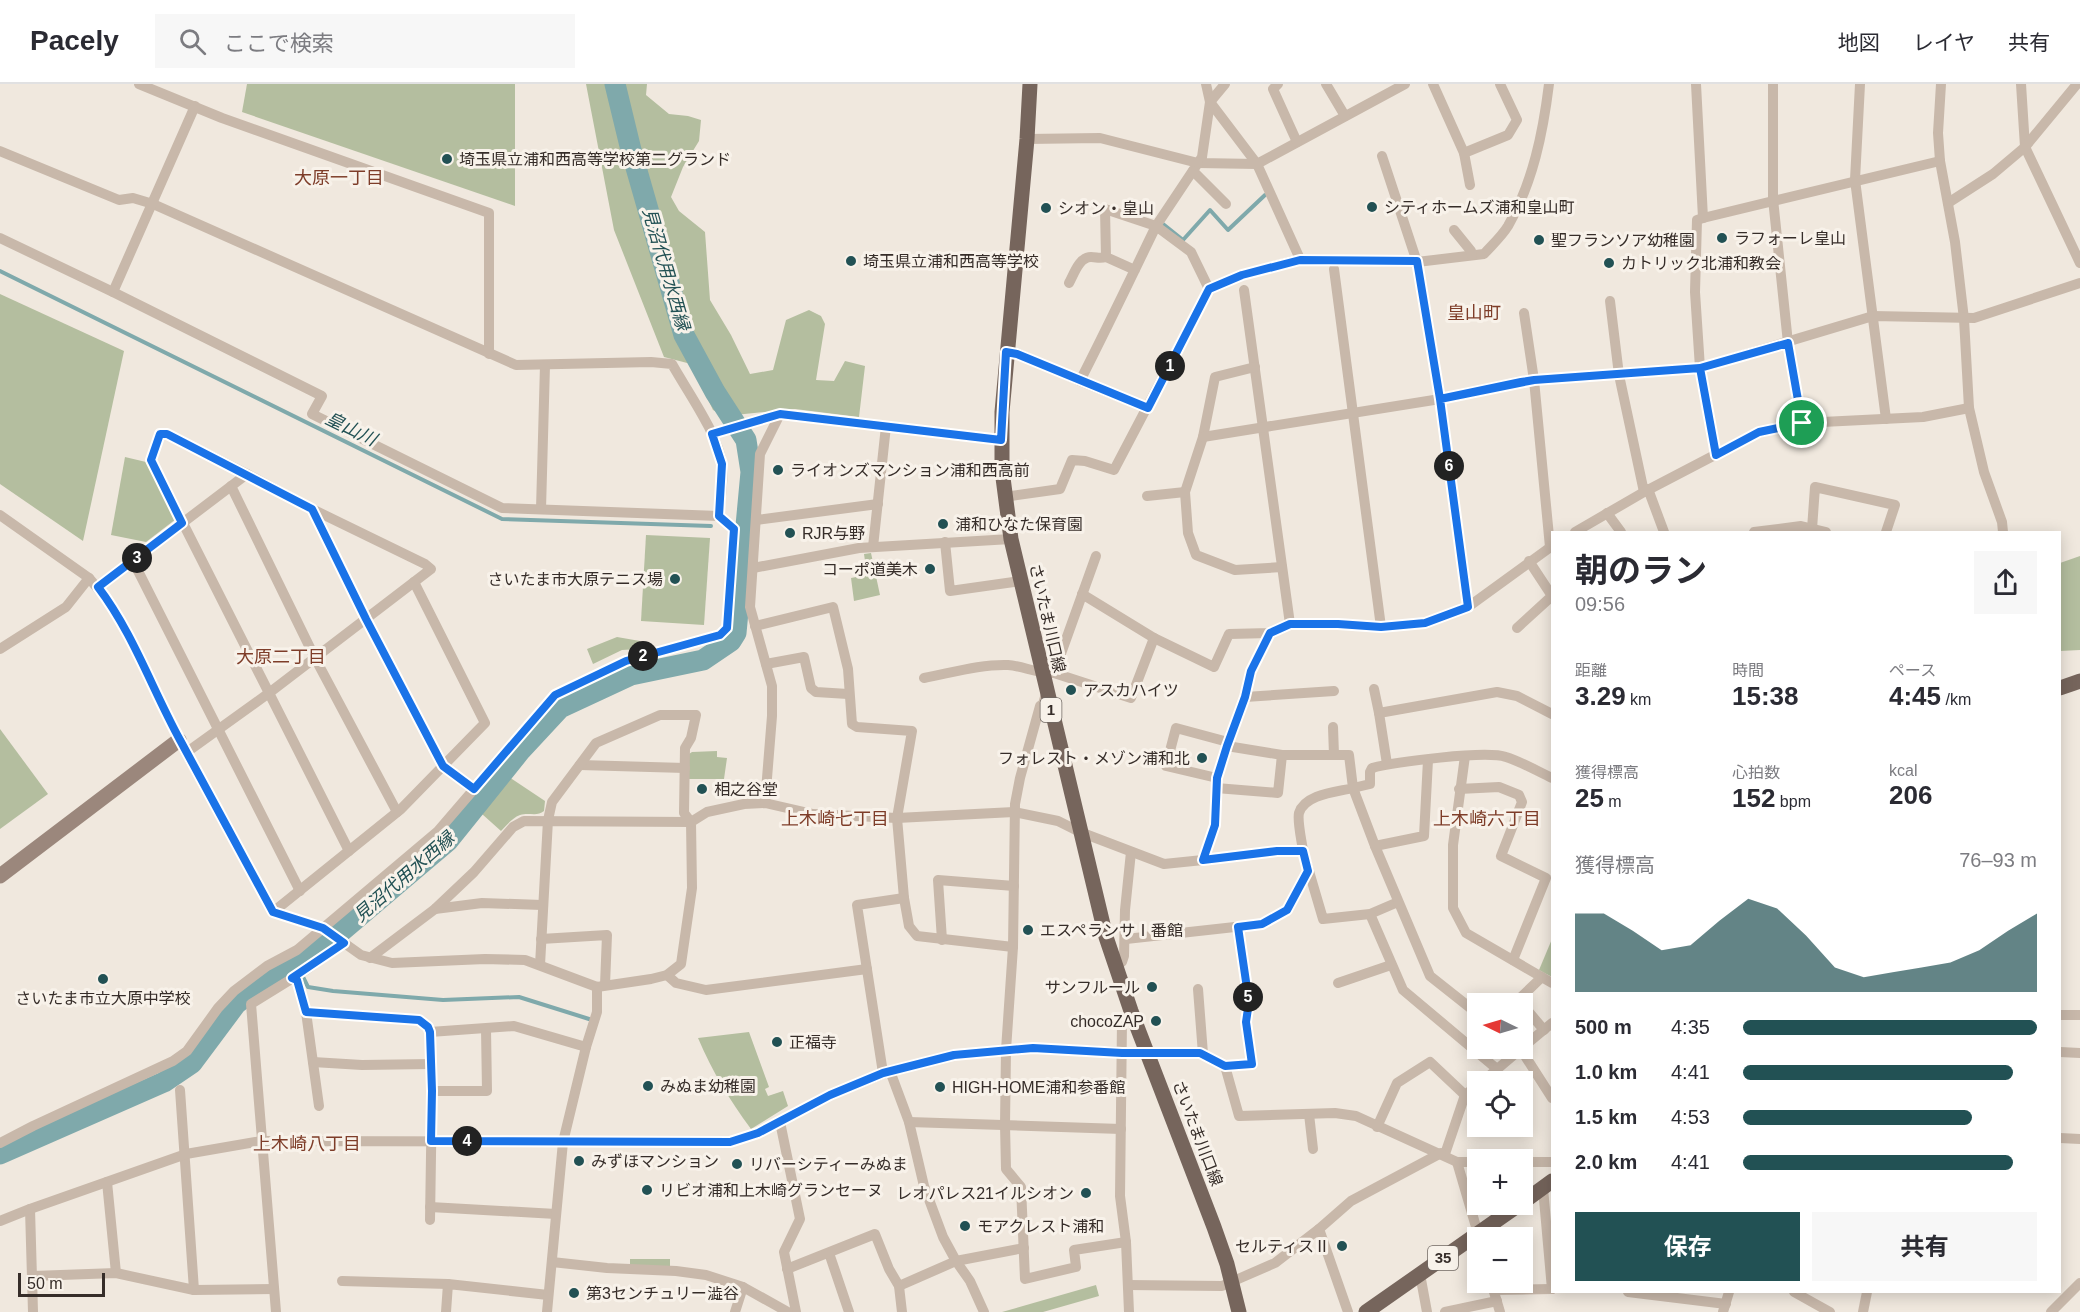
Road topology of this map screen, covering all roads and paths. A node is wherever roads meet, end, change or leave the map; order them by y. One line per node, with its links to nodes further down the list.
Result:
1 (139, 84): 18 (street)
2 (1030, 84): 20 (main road, さいたま川口線 / 1)
3 (1206, 84): 17 (street)
4 (1225, 84): 17 (street)
5 (1278, 84): 21 (street)
6 (1326, 84): 19 (street)
7 (1434, 84): 24 (street)
8 (1500, 84): 24 (street)
9 (1549, 84): 39 (street)
10 (1696, 84): 35 (street)
11 (1773, 84): 31 (street)
12 (1860, 84): 29 (street)
13 (1941, 84): 26 (street)
14 (2021, 84): 22 (street)
15 (2077, 84): 22 (street)
16 (1401, 85): 19 (street)
17 (1210, 102): 27 (street); 28 (street)
18 (195, 106): 33 (street); 57 (street)
19 (1345, 116): 21 (street)
20 (1027, 139): 28 (street); 56 (main road, さいたま川口線 / 1)
21 (1296, 142): 27 (street)
22 (2025, 147): 32 (street); 43 (street)
23 (0, 151): 33 (street)
24 (1464, 153): 30 (street)
25 (1382, 156): 42 (street)
26 (1940, 161): 29 (street); 32 (street)
27 (1257, 164): 28 (street); 41 (street)
28 (1196, 167): 34 (street); 36 (street)
29 (1855, 180): 31 (street); 53 (street)
30 (1470, 185)
31 (1773, 200): 35 (street); 55 (street)
32 (1948, 203): 54 (street)
33 (153, 204): 50 (street); 57 (street)
34 (1226, 204)
35 (1703, 218): 60 (street)
36 (1156, 226): 40 (street); 45 (street); 48 (street)
37 (1454, 230): 39 (street)
38 (0, 238): 50 (street)
39 (1472, 255): 42 (street)
40 (1106, 257): 45 (street); 46 (street)
41 (1300, 260): 42 (street); 48 (street)
42 (1417, 261): 64 (street)
43 (2080, 263)
44 (1334, 269): 67 (street)
45 (1135, 270): 63 (street)
46 (1069, 283)
47 (2080, 283): 54 (street)
48 (1209, 289): 65 (street)
49 (1244, 290): 59 (street)
50 (112, 292): 85 (street)
51 (1610, 301): 61 (street)
52 (1524, 313): 62 (street)
53 (1873, 316): 54 (street); 55 (street); 69 (street)
54 (1965, 319): 66 (street)
55 (1788, 343): 60 (street); 70 (street)
56 (1006, 352): 63 (street); 75 (main road, さいたま川口線 / 1)
57 (489, 354): 58 (street)
58 (545, 365): 73 (street); 85 (street)
59 (1255, 367): 72 (street); 74 (street)
60 (1700, 368): 61 (street); 76 (street)
61 (1618, 375): 62 (street); 79 (street)
62 (1534, 380): 64 (street); 102 (street)
63 (1080, 381): 65 (street)
64 (1440, 399): 67 (street); 115 (street)
65 (1148, 408): 82 (street)
66 (1969, 408): 69 (street); 98 (street)
67 (1352, 413): 72 (street); 119 (street)
68 (780, 414): 71 (street); 73 (street); 89 (street)
69 (1886, 419): 70 (street)
70 (1802, 423): 76 (street)
71 (886, 426): 75 (street); 83 (street)
72 (1263, 428): 74 (street); 106 (street)
73 (717, 432): 88 (street)
74 (1203, 437): 80 (street)
75 (1001, 440): 82 (main road, さいたま川口線 / 1)
76 (1716, 455): 79 (street)
77 (247, 474): 78 (street); 84 (street); 90 (street)
78 (231, 486): 90 (street); 124 (street)
79 (1646, 491): 86 (street); 94 (street)
80 (1185, 492): 81 (street); 106 (street)
81 (1147, 496)
82 (1005, 497): 99 (main road, さいたま川口線 / 1)
83 (878, 504): 89 (street); 101 (street)
84 (312, 509): 110 (street); 116 (street)
85 (541, 509): 88 (street)
86 (1607, 513): 92 (street); 93 (street)
87 (0, 515): 108 (street)
88 (719, 516): 153 (street)
89 (756, 520): 107 (street)
90 (182, 523): 104 (street); 133 (street)
91 (1812, 529): 95 (street); 96 (street); 97 (street)
92 (1577, 531)
93 (1621, 531)
94 (1664, 531)
95 (1767, 531)
96 (1821, 531)
97 (1886, 531)
98 (2003, 531)
99 (1011, 538): 100 (street); 109 (main road, さいたま川口線 / 1)
100 (945, 542): 101 (street); 109 (street)
101 (873, 547): 107 (street)
102 (1551, 547): 105 (street)
103 (1096, 556): 112 (street)
104 (133, 561): 111 (street); 139 (street)
105 (1529, 561): 113 (street); 115 (street)
106 (1282, 567): 117 (street)
107 (753, 568): 118 (street)
108 (89, 578): 111 (street); 123 (street)
109 (1021, 581): 126 (main road, さいたま川口線 / 1)
110 (414, 582): 116 (street); 148 (street)
111 (98, 587): 141 (street)
112 (1082, 594): 122 (street); 126 (street)
113 (1551, 594)
114 (1551, 597): 120 (street)
115 (1468, 607): 119 (street)
116 (366, 619): 124 (street); 148 (street)
117 (1290, 624): 119 (street); 121 (street)
118 (755, 626): 125 (street); 134 (street)
119 (1381, 627)
120 (1517, 628)
121 (1270, 633): 122 (street); 135 (street)
122 (1154, 638): 126 (street)
123 (0, 650)
124 (315, 658): 133 (street); 156 (street)
125 (765, 664): 134 (street); 155 (street)
126 (1048, 673): 127 (street); 131 (main road, さいたま川口線 / 1)
127 (924, 678)
128 (2080, 681): 129 (main road)
129 (2061, 688)
130 (1374, 689): 136 (street)
131 (1047, 690): 157 (street); 161 (main road, さいたま川口線 / 1)
132 (1334, 691): 135 (street)
133 (269, 693): 139 (street); 163 (street)
134 (848, 694): 158 (street)
135 (1245, 697): 140 (street)
136 (1379, 713): 137 (street); 146 (street)
137 (1551, 713)
138 (1333, 727): 143 (street)
139 (217, 730): 141 (street); 170 (street)
140 (1227, 744): 142 (street); 151 (street); 151 (street)
141 (183, 746): 168 (street); 175 (street)
142 (1282, 755): 143 (street); 151 (street)
143 (1334, 755): 152 (street)
144 (1465, 756): 145 (street); 150 (street); 154 (street)
145 (1428, 760): 146 (street); 162 (street)
146 (1387, 764): 152 (street)
147 (580, 765): 149 (street); 149 (street); 159 (street)
148 (443, 766): 153 (street); 156 (street)
149 (685, 768): 160 (street)
150 (1551, 778)
151 (1217, 783): 166 (street)
152 (1353, 788): 162 (street); 164 (street)
153 (474, 789): 178 (street)
154 (1459, 789): 185 (street); 185 (street)
155 (765, 803): 158 (street); 160 (street)
156 (397, 812): 163 (street)
157 (1014, 812): 158 (street); 161 (street); 169 (street)
158 (897, 818): 171 (street)
159 (548, 820): 160 (street); 173 (street); 174 (street)
160 (691, 822): 190 (street)
161 (1080, 832): 165 (street); 188 (main road, さいたま川口線 / 1)
162 (1375, 846): 172 (street)
163 (349, 851): 170 (street)
164 (1303, 851): 166 (street); 167 (street)
165 (1131, 852): 166 (street); 180 (street)
166 (1203, 860)
167 (1308, 871): 176 (street); 177 (street)
168 (0, 876)
169 (1014, 886): 181 (street); 183 (street)
170 (300, 891): 175 (street)
171 (904, 898): 181 (street); 189 (street)
172 (1398, 902): 176 (street); 198 (street)
173 (542, 905): 174 (street); 179 (street)
174 (435, 909): 184 (street)
175 (273, 912): 178 (street)
176 (1370, 914): 187 (street)
177 (1238, 927): 180 (street); 219 (street)
178 (323, 928): 182 (street); 239 (street)
179 (541, 939): 186 (street); 195 (street)
180 (1125, 939): 188 (street)
181 (942, 940): 183 (street)
182 (344, 943): 184 (street); 192 (street)
183 (1013, 947): 209 (street)
184 (370, 958): 186 (street)
185 (1514, 960): 191 (street)
186 (540, 965): 195 (street)
187 (1391, 965): 194 (street); 220 (street)
188 (1115, 966): 199 (main road, さいたま川口線 / 1)
189 (867, 969): 190 (street); 222 (street)
190 (667, 975): 195 (street)
191 (1542, 977): 193 (street); 197 (street)
192 (292, 978): 200 (street); 236 (street)
193 (1551, 982)
194 (1338, 983)
195 (601, 986): 208 (street)
196 (1197, 989): 214 (street)
197 (1525, 993)
198 (1467, 1005)
199 (1131, 1011): 210 (main road, さいたま川口線 / 1); 212 (street)
200 (306, 1012): 206 (street); 217 (street)
201 (1533, 1014): 204 (street)
202 (2061, 1015): 203 (street)
203 (2080, 1016)
204 (1548, 1027): 207 (street)
205 (486, 1029): 206 (street); 208 (street); 225 (street)
206 (430, 1032): 218 (street)
207 (1533, 1039)
208 (586, 1047): 238 (street)
209 (1006, 1050): 212 (street); 222 (street); 231 (street)
210 (1147, 1052): 212 (street); 214 (street); 271 (main road, さいたま川口線 / 1)
211 (2061, 1052): 213 (street)
212 (1122, 1053): 233 (street)
213 (2080, 1053)
214 (1203, 1054): 219 (street)
215 (1508, 1059): 220 (street)
216 (1529, 1059): 224 (street)
217 (313, 1062): 218 (street); 227 (street)
218 (431, 1064): 225 (street)
219 (1225, 1066): 228 (street)
220 (1497, 1069): 221 (street)
221 (1495, 1071)
222 (887, 1072): 229 (street); 230 (street)
223 (180, 1090): 241 (street)
224 (1550, 1090)
225 (432, 1091): 237 (street)
226 (1465, 1095): 232 (street); 242 (street)
227 (319, 1106)
228 (1308, 1114): 232 (street); 240 (street)
229 (780, 1122): 238 (street); 266 (street)
230 (909, 1122): 231 (street); 263 (street)
231 (1005, 1125): 233 (street); 261 (street)
232 (1377, 1127): 242 (street)
233 (1121, 1130): 259 (street)
234 (2061, 1138): 235 (street)
235 (2080, 1139)
236 (261, 1141): 237 (street); 241 (street); 277 (street)
237 (431, 1141): 238 (street); 250 (street)
238 (563, 1142): 252 (street)
239 (0, 1143)
240 (1313, 1149)
241 (186, 1154): 247 (street); 279 (street)
242 (1443, 1154): 243 (street); 258 (street)
243 (1457, 1162): 244 (street); 256 (street)
244 (1467, 1162)
245 (1533, 1162): 246 (street)
246 (1551, 1162)
247 (107, 1182): 251 (street); 267 (street)
248 (1548, 1185): 249 (main road, 35); 265 (street)
249 (1533, 1196)
250 (430, 1207): 252 (street); 254 (street)
251 (30, 1209): 255 (street); 269 (street)
252 (556, 1214): 264 (street)
253 (1507, 1215): 257 (main road, 35)
254 (430, 1220)
255 (0, 1221)
256 (1476, 1227)
257 (1491, 1227)
258 (1319, 1229): 271 (street); 299 (street)
259 (1126, 1242): 261 (street); 274 (street)
260 (1467, 1244): 268 (main road, 35)
261 (1024, 1248): 263 (street)
262 (830, 1253): 266 (street); 275 (street); 294 (street)
263 (956, 1260): 275 (street); 296 (street)
264 (552, 1262): 276 (street); 284 (street)
265 (1551, 1263)
266 (787, 1269): 293 (street)
267 (116, 1273): 269 (street); 279 (street)
268 (1420, 1274): 300 (main road, 35); 301 (street)
269 (33, 1276): 287 (street)
270 (342, 1281): 273 (street)
271 (1233, 1283): 274 (street); 298 (main road, さいたま川口線 / 1)
272 (2080, 1283): 305 (street)
273 (448, 1284): 284 (street); 289 (street)
274 (1128, 1285): 297 (street)
275 (899, 1286): 295 (street)
276 (743, 1287): 291 (street); 292 (street)
277 (274, 1289): 279 (street); 288 (street)
278 (1551, 1289): 285 (street)
279 (194, 1290)
280 (1634, 1293): 286 (street)
281 (1729, 1293): 286 (street)
282 (1796, 1293): 303 (street)
283 (1867, 1293): 304 (street)
284 (548, 1294): 290 (street)
285 (1495, 1296): 302 (street)
286 (1725, 1309)
287 (33, 1312)
288 (276, 1312)
289 (446, 1312)
290 (547, 1312)
291 (735, 1312)
292 (788, 1312)
293 (796, 1312)
294 (849, 1312)
295 (902, 1312)
296 (984, 1312)
297 (1129, 1312)
298 (1239, 1312)
299 (1348, 1312)
300 (1366, 1312)
301 (1427, 1312)
302 (1445, 1312)
303 (1830, 1312)
304 (1863, 1312)
305 (2051, 1312)

